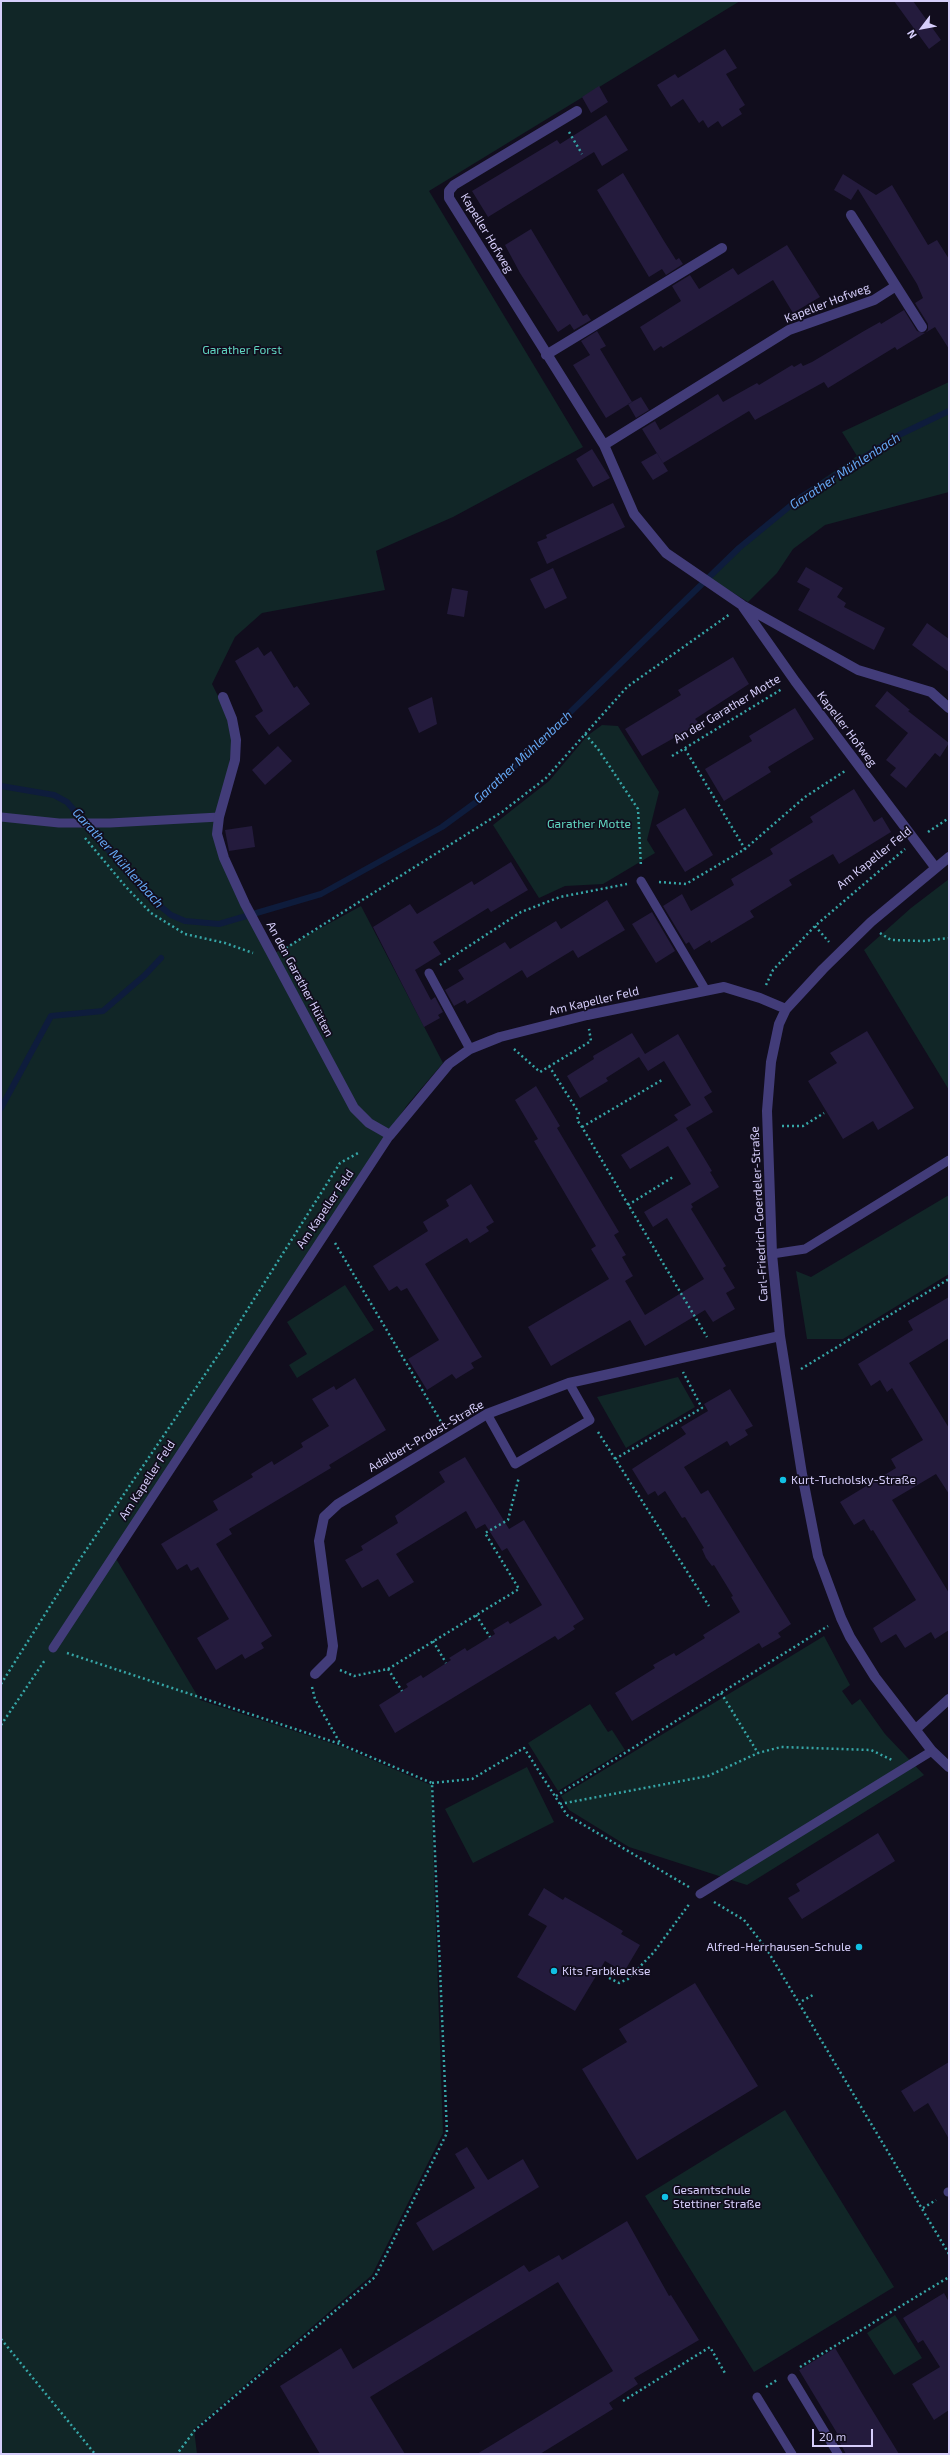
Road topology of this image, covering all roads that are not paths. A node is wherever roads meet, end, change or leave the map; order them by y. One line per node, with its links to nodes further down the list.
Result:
1 (577, 111): 6 (street, Kapeller Hofweg)
2 (851, 215): 4 (street)
3 (722, 248): 6 (street)
4 (896, 286): 5 (street); 7 (street, Kapeller Hofweg)
5 (922, 327)
6 (546, 355): 7 (street, Kapeller Hofweg)
7 (604, 445): 8 (street, Kapeller Hofweg)
8 (742, 605): 10 (street, Kapeller Hofweg); 14 (street, Kapeller Hofweg)
9 (223, 697): 12 (street, An den Garather Hütten)
10 (949, 708)
11 (1, 817): 12 (lane)
12 (219, 817): 20 (street, An den Garather Hütten)
13 (949, 857): 14 (street)
14 (935, 867): 18 (street, Carl-Friedrich-Goerdeler-Straße)
15 (641, 881): 17 (lane)
16 (429, 973): 19 (lane)
17 (705, 989): 18 (street, Am Kapeller Feld); 19 (street, Am Kapeller Feld)
18 (786, 1009): 22 (street, Carl-Friedrich-Goerdeler-Straße)
19 (470, 1049): 20 (street, Am Kapeller Feld)
20 (390, 1135): 26 (lane, Am Kapeller Feld)
21 (949, 1160): 22 (lane)
22 (772, 1254): 23 (street, Carl-Friedrich-Goerdeler-Straße)
23 (780, 1336): 24 (street, Adalbert-Probst-Straße); 29 (street, Carl-Friedrich-Goerdeler-Straße)
24 (569, 1383): 25 (street, Adalbert-Probst-Straße); 25 (lane)
25 (487, 1414): 27 (street, Adalbert-Probst-Straße)
26 (53, 1648)
27 (315, 1674)
28 (949, 1699): 29 (street)
29 (916, 1729): 30 (street, Carl-Friedrich-Goerdeler-Straße)
30 (932, 1751): 31 (street, Carl-Friedrich-Goerdeler-Straße); 32 (lane)
31 (949, 1767)
32 (700, 1894)
33 (794, 2374): 36 (lane)
34 (757, 2397): 35 (lane)
35 (792, 2454)
36 (838, 2454)

